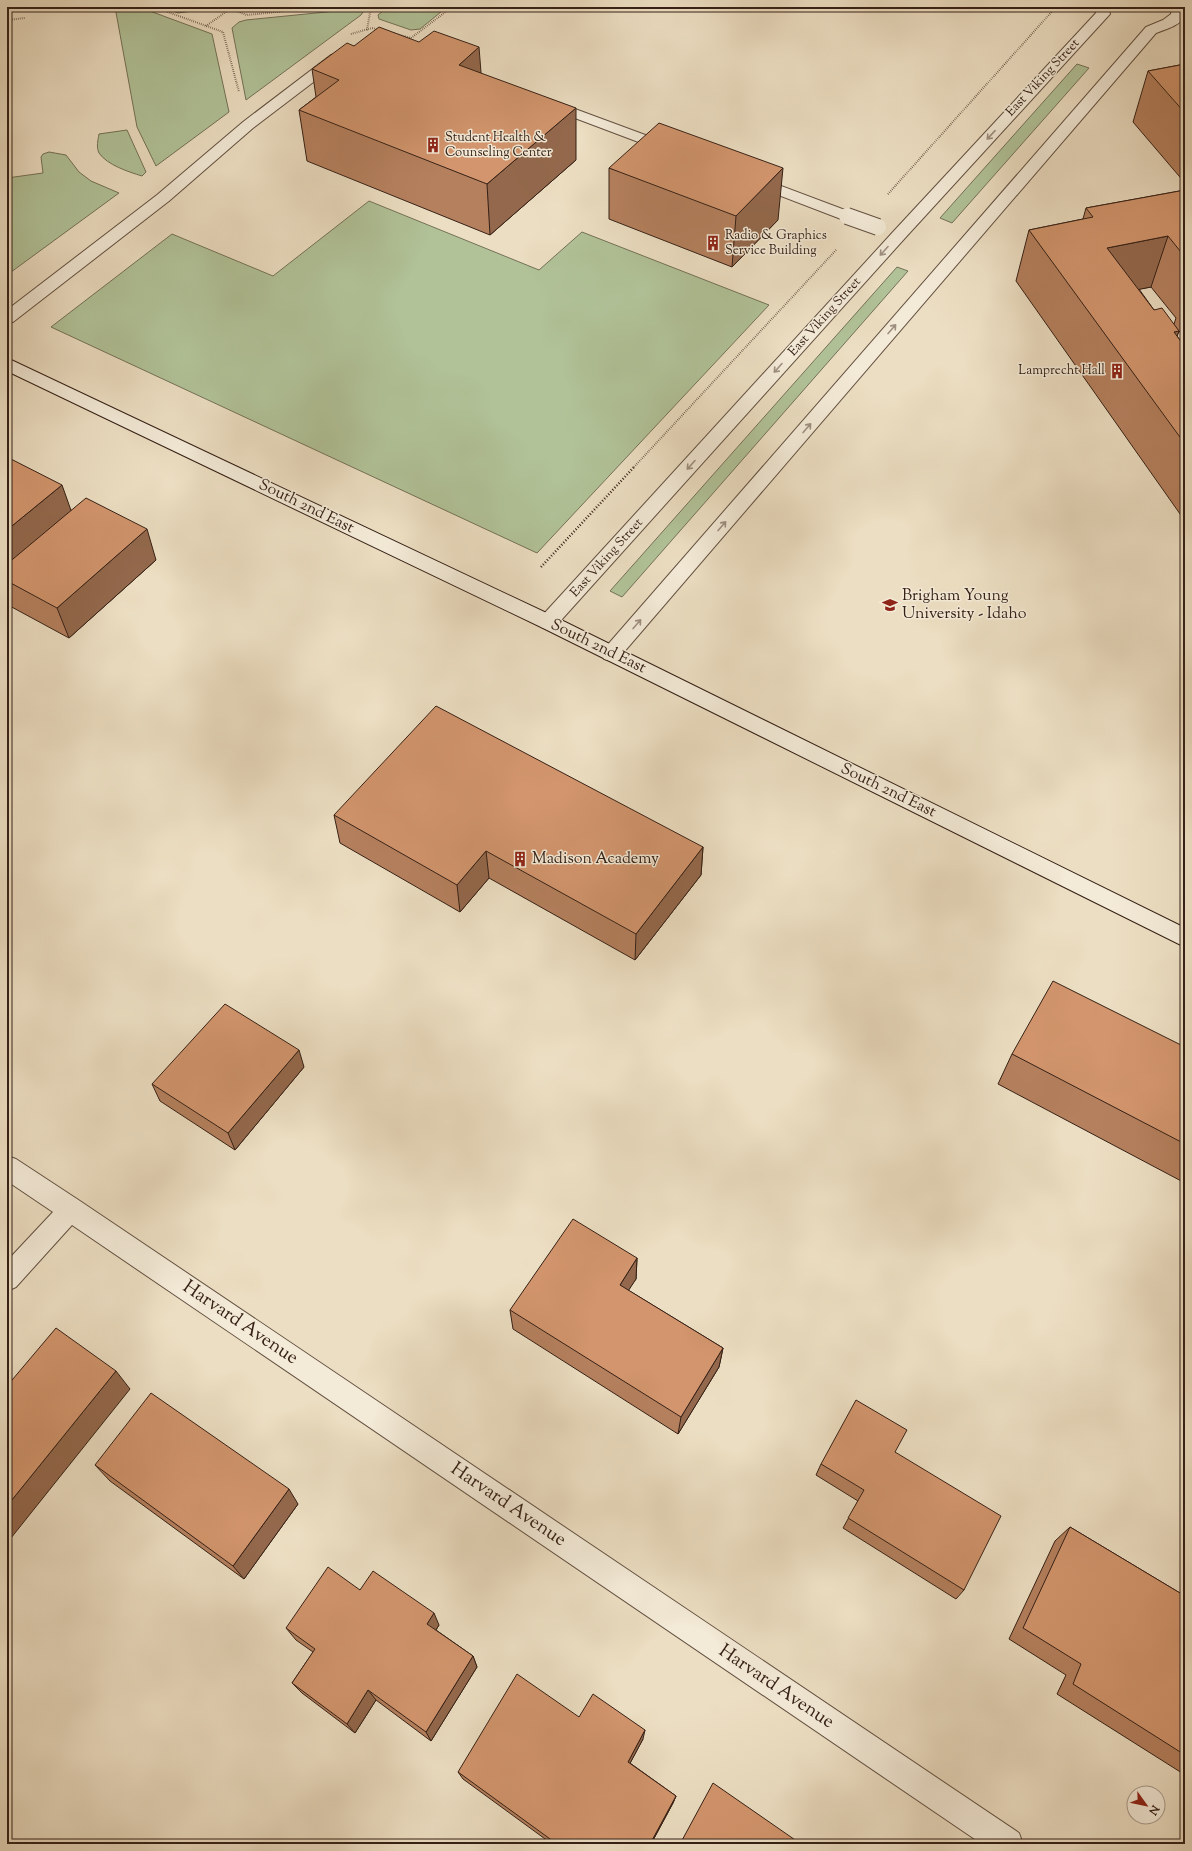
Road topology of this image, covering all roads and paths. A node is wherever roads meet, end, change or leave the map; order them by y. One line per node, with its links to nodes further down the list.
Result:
1 (154, 7): 11 (path)
2 (225, 7): 6 (path)
3 (326, 7): 6 (path)
4 (371, 7): 12 (path)
5 (1056, 7): 18 (path)
6 (230, 9): 11 (path)
7 (1102, 10): 19 (street, East Viking Street, one-way to 19)
8 (1181, 13): 25 (street, one-way to 8)
9 (25, 18): 10 (path)
10 (8, 20)
11 (205, 26): 14 (path)
12 (367, 30)
13 (350, 49): 21 (street)
14 (240, 96)
15 (536, 99): 16 (street)
16 (687, 156)
17 (736, 174): 19 (street, bridge)
18 (886, 196)
19 (899, 235): 24 (street, East Viking Street, one-way to 24)
20 (838, 248): 23 (path)
21 (7, 318)
22 (7, 364): 24 (street, South 2nd East)
23 (541, 568)
24 (548, 622): 25 (street, South 2nd East)
25 (611, 654): 26 (street, South 2nd East)
26 (1185, 938)
27 (7, 1167): 28 (street, Harvard Avenue)
28 (71, 1209): 29 (street); 30 (street, Harvard Avenue)
29 (7, 1279)
30 (1008, 1844)

